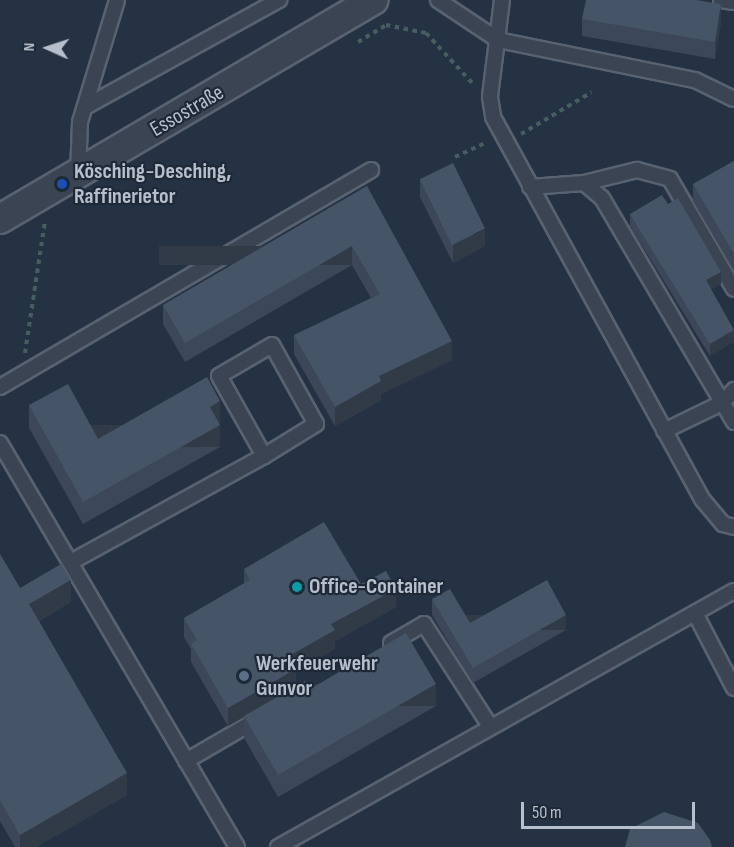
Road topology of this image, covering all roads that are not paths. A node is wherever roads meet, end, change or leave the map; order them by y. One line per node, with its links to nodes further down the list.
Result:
1 (117, 0): 10 (lane)
2 (279, 0): 10 (lane)
3 (373, 0): 12 (street, Essostraße)
4 (438, 0): 8 (lane)
5 (502, 0): 8 (lane)
6 (721, 0): 7 (lane)
7 (734, 2)
8 (498, 40): 9 (lane); 14 (lane)
9 (734, 99)
10 (85, 107): 12 (lane)
11 (371, 170): 17 (lane)
12 (78, 174): 15 (street, Essostraße)
13 (584, 183): 14 (lane); 16 (lane); 19 (lane)
14 (530, 186): 21 (lane)
15 (0, 219)
16 (734, 289)
17 (0, 387)
18 (734, 390): 19 (lane)
19 (722, 403): 20 (lane); 21 (lane)
20 (734, 422)
21 (664, 430): 24 (lane)
22 (0, 443): 25 (lane)
23 (264, 456): 23 (lane); 25 (lane)
24 (734, 528)
25 (71, 562): 32 (lane)
26 (734, 591): 27 (lane)
27 (696, 615): 29 (lane); 31 (lane)
28 (372, 654): 31 (lane)
29 (734, 688)
30 (279, 707): 32 (lane)
31 (490, 726): 34 (lane)
32 (186, 761): 33 (lane)
33 (237, 847)
34 (278, 847)

